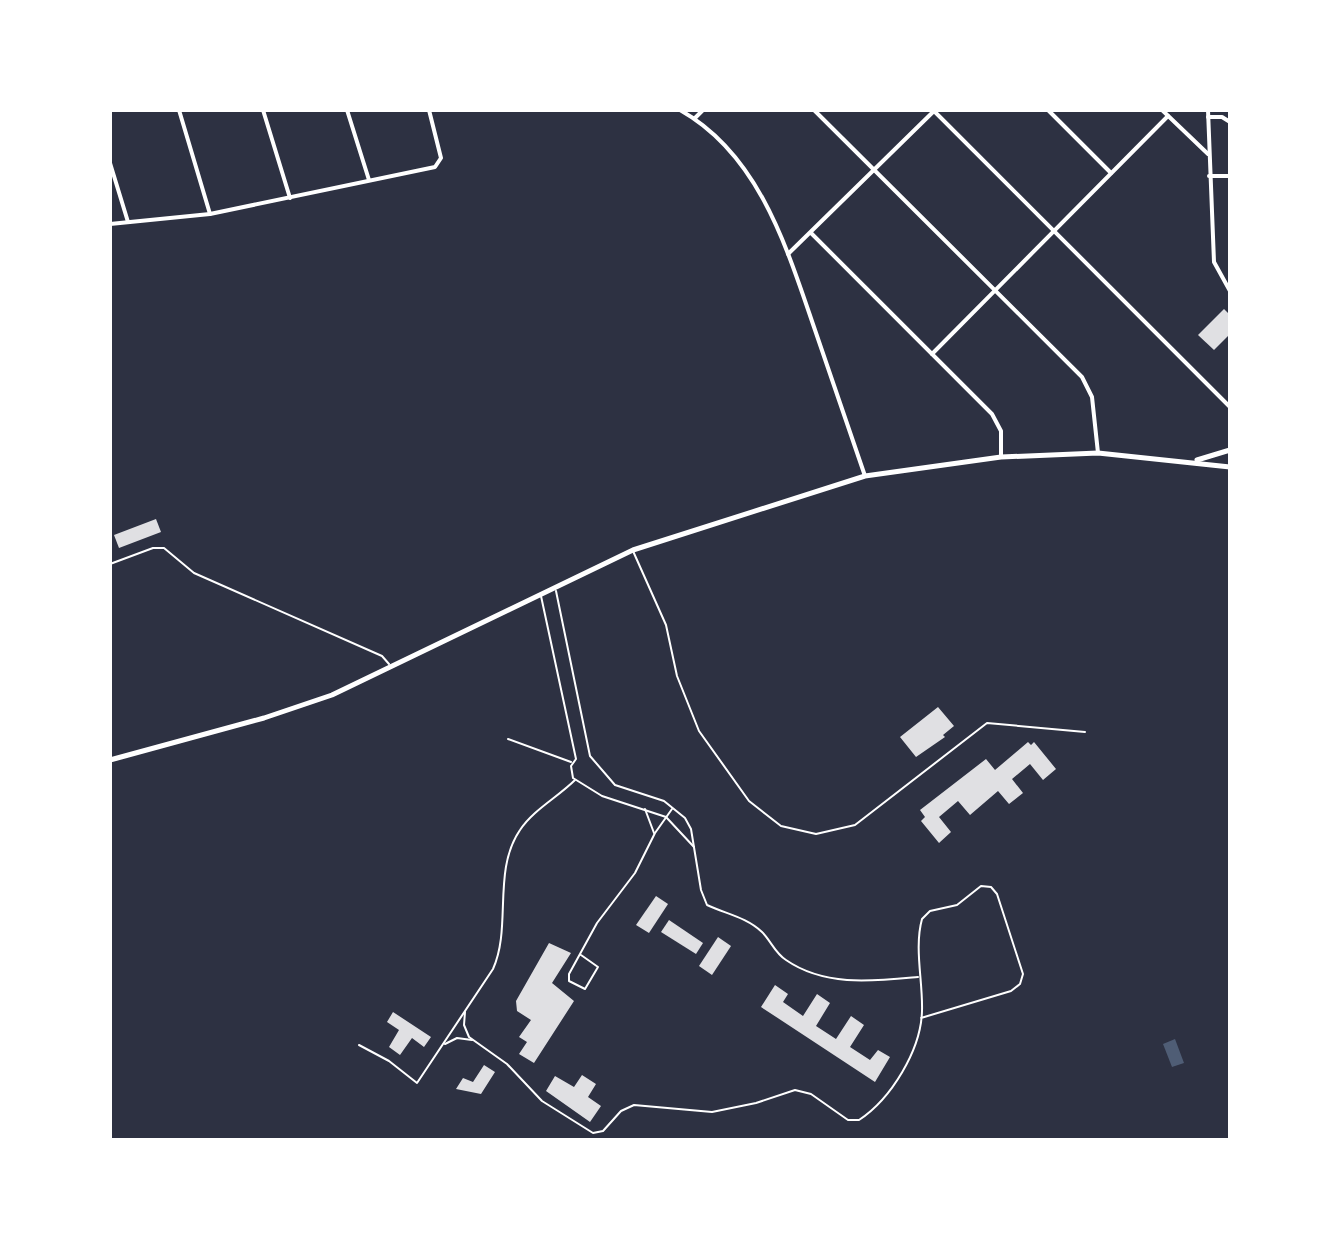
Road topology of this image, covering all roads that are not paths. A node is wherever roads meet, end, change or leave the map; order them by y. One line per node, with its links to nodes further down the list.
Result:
1 (179, 110): 24 (street)
2 (263, 110): 23 (street)
3 (347, 110): 22 (street)
4 (429, 110): 22 (street)
5 (680, 110): 14 (street)
6 (703, 110): 14 (street)
7 (814, 110): 18 (street)
8 (934, 110): 18 (street); 27 (street)
9 (1048, 110): 19 (street)
10 (1162, 110): 12 (street)
11 (1208, 110): 13 (street)
12 (1168, 116): 16 (street); 19 (street)
13 (1208, 117): 15 (street); 16 (street)
14 (695, 118): 29 (street)
15 (1230, 122)
16 (1208, 154): 20 (street)
17 (110, 163): 25 (street)
18 (874, 170): 28 (street); 30 (street)
19 (1111, 173): 27 (street)
20 (1209, 176): 21 (street); 31 (street)
21 (1230, 176)
22 (369, 181): 23 (street)
23 (290, 198): 24 (street)
24 (210, 214): 25 (street)
25 (128, 222): 26 (street)
26 (110, 224)
27 (1054, 230): 30 (street); 33 (street)
28 (811, 233): 29 (street); 32 (street)
29 (788, 254): 39 (street)
30 (995, 290): 32 (street); 35 (street)
31 (1230, 291)
32 (932, 354): 36 (street)
33 (1230, 407)
34 (1230, 450): 37 (street)
35 (1098, 453): 36 (street); 37 (street)
36 (1001, 457): 39 (street)
37 (1191, 461): 38 (street)
38 (1230, 467)
39 (865, 476): 40 (street)
40 (633, 550): 42 (street); 45 (lane)
41 (110, 564): 44 (lane)
42 (556, 590): 43 (street); 50 (lane)
43 (541, 596): 44 (street); 48 (lane)
44 (392, 668): 47 (street)
45 (1085, 732)
46 (508, 739): 48 (lane)
47 (110, 760)
48 (572, 763): 49 (lane)
49 (575, 780): 51 (lane); 57 (lane)
50 (674, 807): 52 (lane); 54 (lane)
51 (644, 808): 52 (lane); 53 (lane)
52 (666, 817): 53 (lane); 54 (lane)
53 (655, 833): 55 (lane)
54 (695, 848): 56 (lane)
55 (581, 955): 55 (lane)
56 (920, 976): 58 (lane); 58 (lane)
57 (465, 1012): 59 (lane); 61 (lane)
58 (921, 1018): 59 (lane)
59 (473, 1041): 61 (lane)
60 (359, 1045): 61 (lane)
61 (441, 1047)

